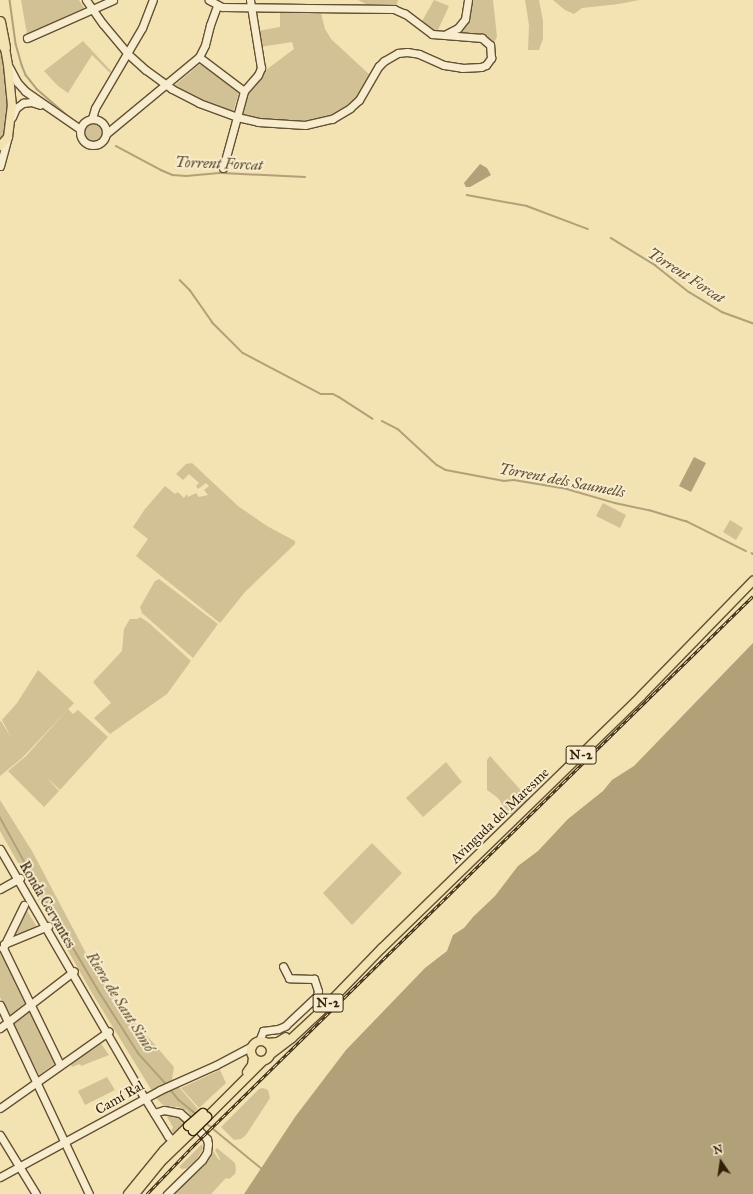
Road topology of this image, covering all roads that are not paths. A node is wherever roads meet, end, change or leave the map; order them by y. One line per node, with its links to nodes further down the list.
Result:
1 (86, 0): 9 (street)
2 (113, 0): 9 (street)
3 (153, 0): 14 (street)
4 (209, 0): 8 (street)
5 (468, 0): 11 (street)
6 (251, 4): 7 (street); 8 (street); 18 (street)
7 (353, 4): 11 (street)
8 (217, 6): 15 (street)
9 (92, 9): 12 (street); 14 (street)
10 (0, 22): 13 (highway)
11 (444, 35): 20 (street)
12 (27, 38)
13 (2, 45): 16 (main road)
14 (128, 54): 17 (street); 22 (street)
15 (199, 57): 17 (street); 18 (street)
16 (8, 65): 19 (street); 21 (main road)
17 (166, 84): 20 (street); 24 (street)
18 (244, 90): 20 (street)
19 (47, 108): 21 (street); 23 (street)
20 (237, 117): 28 (street)
21 (11, 118): 25 (main road)
22 (92, 118): 23 (street); 24 (street)
23 (80, 129): 24 (street)
24 (106, 133)
25 (8, 137): 26 (main road); 27 (street)
26 (0, 146)
27 (0, 166)
28 (223, 168)
29 (753, 581): 36 (main road, Avinguda del Maresme / N-2)
30 (3, 854): 31 (street, Ronda Cervantes)
31 (19, 878): 32 (street); 34 (street, Ronda Cervantes)
32 (0, 889)
33 (24, 905): 35 (street)
34 (47, 927): 35 (street); 38 (street, Ronda Cervantes)
35 (1, 945): 39 (street)
36 (382, 948): 44 (main road, Avinguda del Maresme / N-2); 47 (main road, Avinguda del Maresme / N-2)
37 (283, 966): 44 (street)
38 (73, 972): 39 (street); 43 (street, Ronda Cervantes)
39 (30, 1004): 41 (street); 50 (street)
40 (0, 1005): 41 (street)
41 (8, 1022): 42 (street); 51 (street)
42 (0, 1028)
43 (107, 1032): 50 (street); 52 (street, Ronda Cervantes)
44 (263, 1042): 45 (main road); 47 (main road)
45 (252, 1046): 46 (street, Camí Ral); 48 (main road)
46 (238, 1054): 48 (street, Camí Ral); 52 (street, Camí Ral)
47 (271, 1054): 49 (main road)
48 (252, 1057): 49 (main road); 55 (main road)
49 (262, 1062): 55 (main road)
50 (60, 1065): 51 (street)
51 (37, 1082): 53 (street); 59 (street)
52 (145, 1099): 54 (street, Ronda Cervantes); 59 (street, Camí Ral)
53 (0, 1108)
54 (154, 1113): 56 (street); 58 (street, Ronda Cervantes)
55 (205, 1115): 56 (main road, bridge)
56 (192, 1127): 58 (main road); 61 (main road); 67 (street)
57 (0, 1135): 60 (street)
58 (173, 1141): 61 (main road); 65 (main road)
59 (66, 1142): 60 (street, Camí Ral); 64 (street)
60 (17, 1167): 62 (street, Camí Ral); 63 (street)
61 (150, 1175): 66 (main road)
62 (0, 1177)
63 (36, 1194)
64 (89, 1194)
65 (128, 1194)
66 (135, 1194)
67 (167, 1194)

